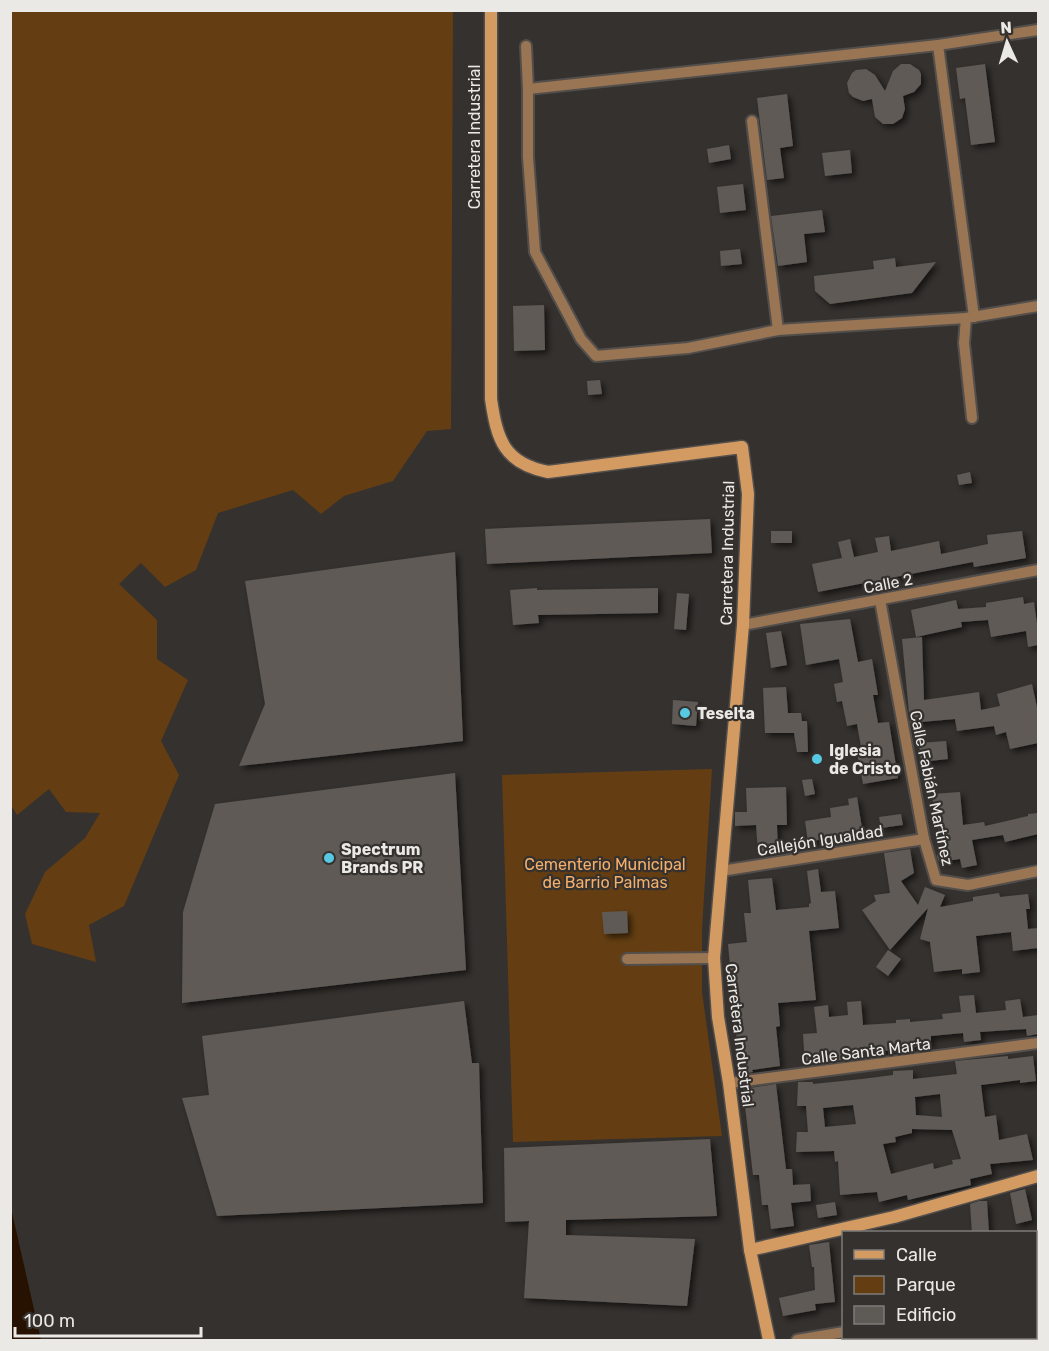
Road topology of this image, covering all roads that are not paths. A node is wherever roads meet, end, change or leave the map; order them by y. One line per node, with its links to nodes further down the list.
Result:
1 (491, 10): 13 (street, Carretera Industrial)
2 (1038, 30): 3 (street)
3 (939, 45): 5 (street); 8 (street)
4 (526, 46): 5 (street)
5 (528, 89): 9 (street)
6 (752, 121): 9 (street)
7 (1038, 306): 8 (street)
8 (970, 317): 9 (street); 10 (street)
9 (778, 330)
10 (972, 418)
11 (1038, 570): 12 (street, Calle 2)
12 (880, 600): 13 (street, Calle 2); 14 (street, Calle Fabián Martínez)
13 (743, 625): 15 (street, Carretera Industrial)
14 (924, 839): 15 (street, Callejón Igualdad); 16 (street, Calle Fabián Martínez)
15 (721, 871): 17 (street, Carretera Industrial)
16 (1038, 871)
17 (714, 958): 18 (street); 20 (street, Carretera Industrial)
18 (627, 959)
19 (1038, 1042): 20 (street, Calle Santa Marta)
20 (729, 1083): 22 (street, Carretera Industrial)
21 (1038, 1176): 22 (street)
22 (750, 1250): 24 (street, Carretera Industrial)
23 (842, 1332): 25 (street)
24 (769, 1341)
25 (797, 1341)

